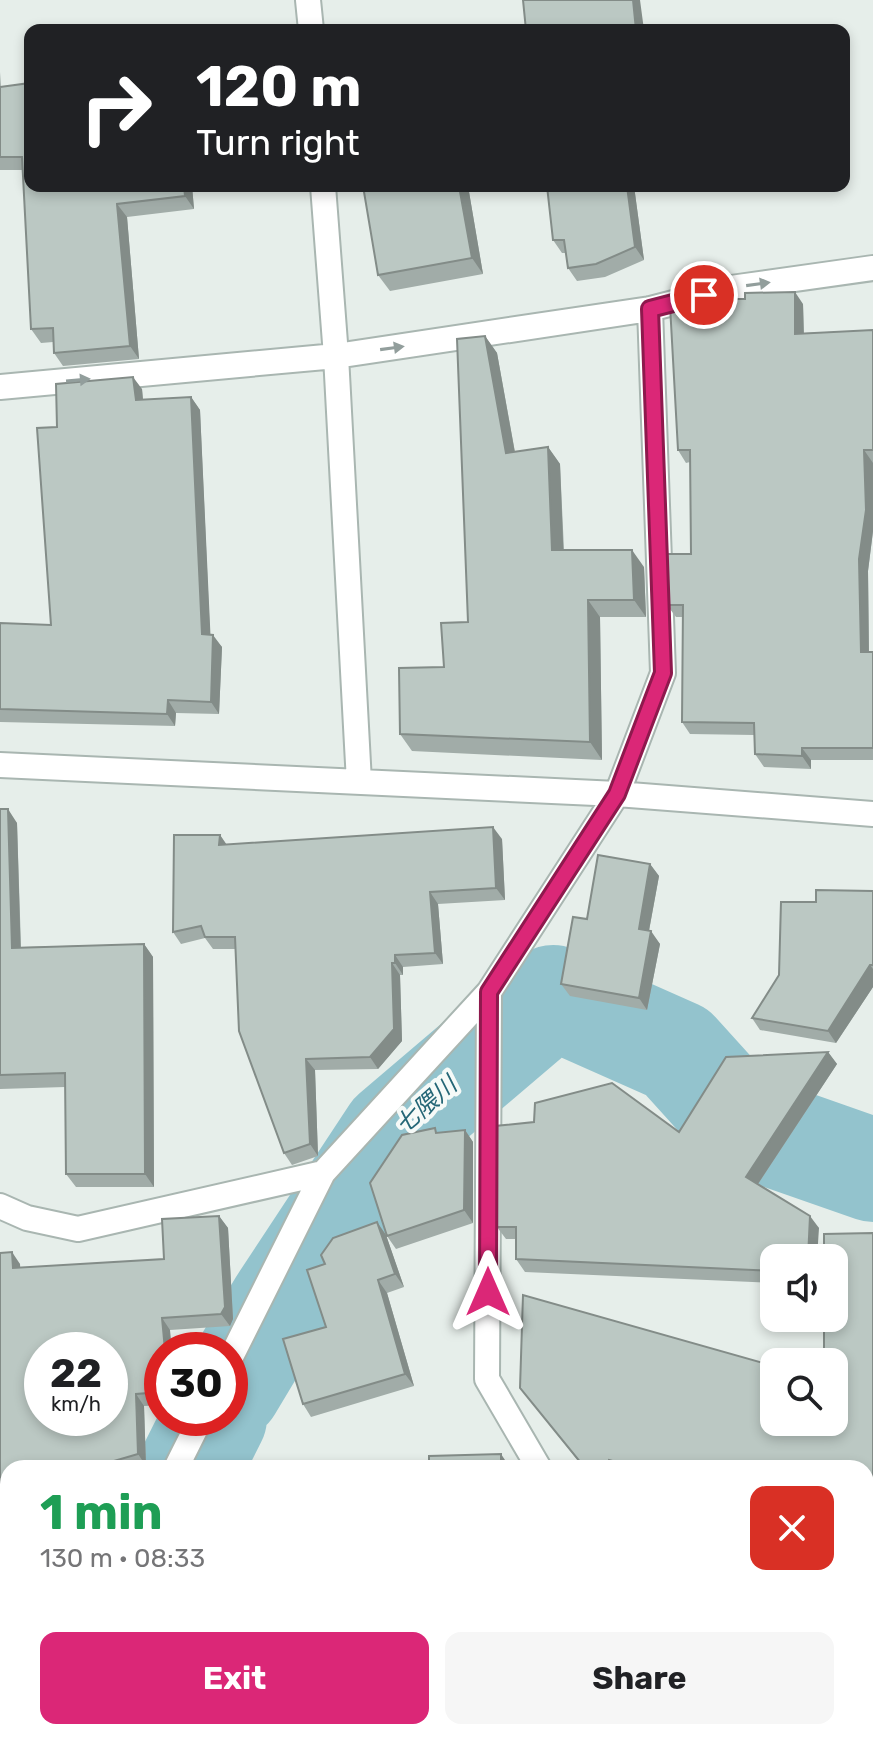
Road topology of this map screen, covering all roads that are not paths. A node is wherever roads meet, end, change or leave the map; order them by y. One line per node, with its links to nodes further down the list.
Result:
1 (308, 0): 2 (street)
2 (310, 24)
3 (323, 192): 6 (street)
4 (873, 268): 5 (street, one-way to 4)
5 (650, 309): 6 (street, one-way to 5); 10 (street)
6 (336, 356): 7 (street, one-way to 6); 9 (street)
7 (0, 387)
8 (0, 765): 9 (street)
9 (359, 782): 10 (street)
10 (617, 794): 11 (street); 12 (street)
11 (873, 814)
12 (489, 992): 13 (street); 18 (street)
13 (323, 1173): 14 (street); 15 (street)
14 (0, 1206)
15 (244, 1332)
16 (192, 1436): 17 (street)
17 (180, 1460)
18 (534, 1460)

